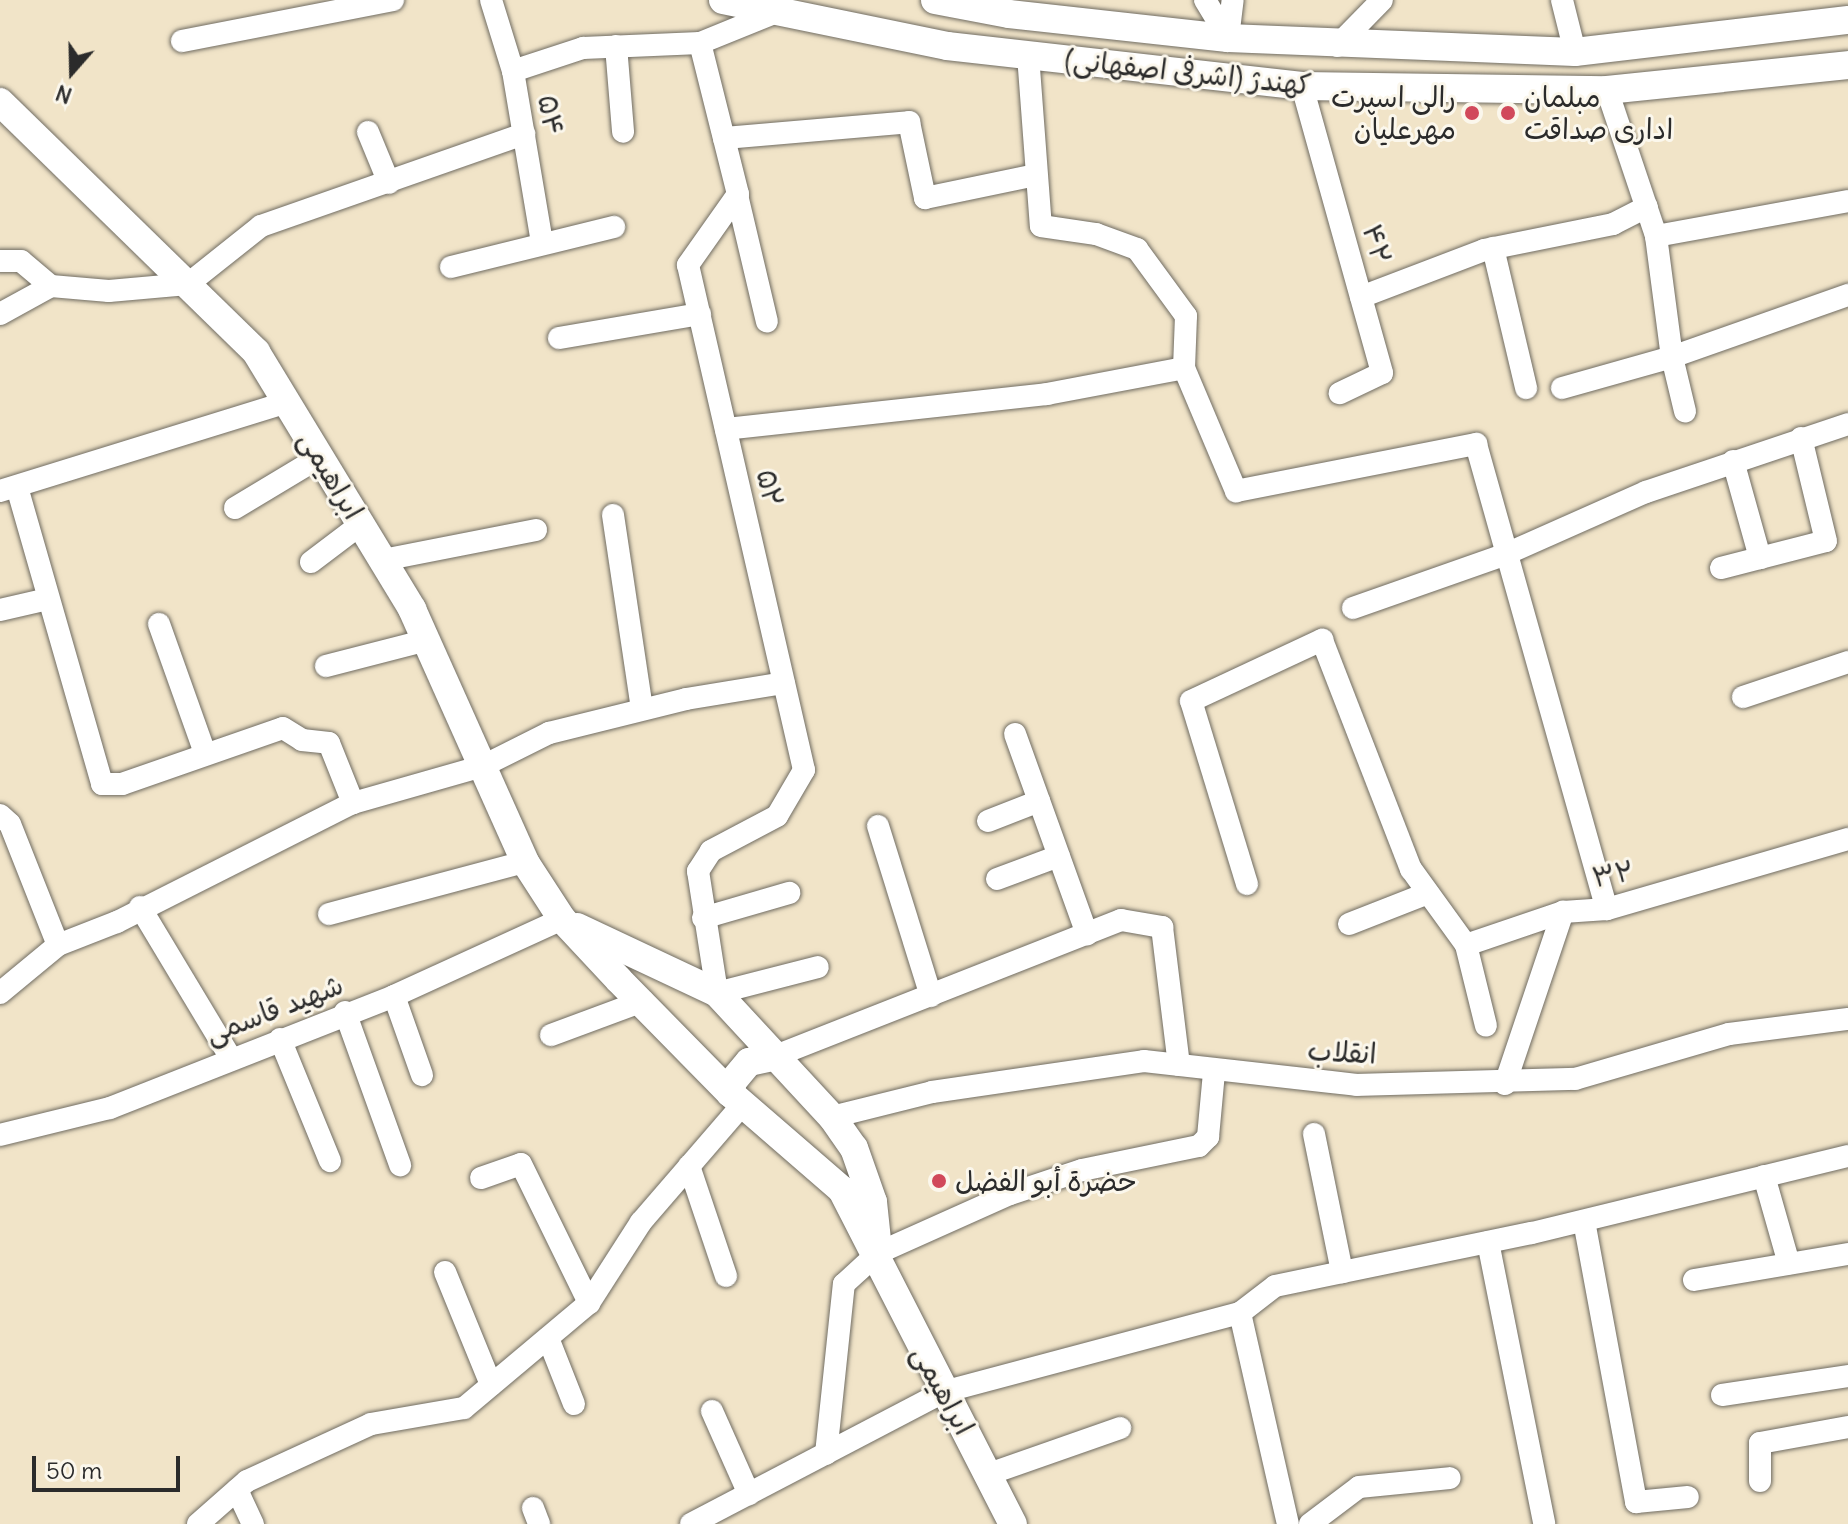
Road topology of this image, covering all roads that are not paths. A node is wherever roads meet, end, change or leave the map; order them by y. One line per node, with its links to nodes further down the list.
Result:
1 (393, 0): 13 (street)
2 (491, 0): 20 (street, ۵۴)
3 (723, 0): 10 (main road, کهندژ (اشرفی اصفهانی))
4 (935, 0): 9 (main road, کهندژ (اشرفی اصفهانی))
5 (1205, 0): 12 (street)
6 (1233, 0): 12 (street)
7 (1382, 0): 16 (street)
8 (1562, 0): 17 (street)
9 (998, 6): 12 (main road, کهندژ (اشرفی اصفهانی))
10 (774, 13): 14 (street); 18 (main road, کهندژ (اشرفی اصفهانی))
11 (1848, 20): 17 (main road, کهندژ (اشرفی اصفهانی))
12 (1228, 38): 16 (main road, کهندژ (اشرفی اصفهانی))
13 (182, 41)
14 (700, 43): 15 (street); 27 (street)
15 (616, 46): 20 (street); 25 (street)
16 (1337, 46): 17 (main road, کهندژ (اشرفی اصفهانی))
17 (1575, 52)
18 (1028, 55): 21 (main road, کهندژ (اشرفی اصفهانی)); 28 (street)
19 (1848, 65): 22 (main road, کهندژ (اشرفی اصفهانی))
20 (513, 71): 26 (street, ۵۴)
21 (1302, 86): 22 (main road, کهندژ (اشرفی اصفهانی)); 42 (street, ۴۲)
22 (1607, 90): 32 (street)
23 (0, 102): 39 (main road, ابراهیمی)
24 (368, 132): 29 (street)
25 (623, 132)
26 (524, 134): 29 (street); 35 (street, ۵۴)
27 (724, 138): 28 (street); 30 (street)
28 (1036, 175): 48 (street)
29 (389, 183): 39 (street)
30 (737, 195): 44 (street, ۵۲); 45 (street)
31 (1848, 201): 34 (street)
32 (1647, 207): 34 (street); 36 (street)
33 (614, 227): 35 (street)
34 (1656, 236): 47 (street)
35 (542, 242): 38 (street)
36 (1493, 248): 42 (street); 49 (street)
37 (0, 261): 40 (street)
38 (451, 267)
39 (188, 284): 40 (street); 52 (main road, ابراهیمی)
40 (51, 286): 43 (street)
41 (1848, 295): 47 (street)
42 (1361, 297): 51 (street, ۴۲)
43 (0, 314)
44 (700, 314): 46 (street); 55 (street, ۵۲)
45 (767, 322)
46 (559, 338)
47 (1672, 357): 50 (street); 53 (street)
48 (1184, 368): 55 (street); 64 (street)
49 (1526, 388)
50 (1562, 388)
51 (1340, 393)
52 (287, 402): 57 (main road, ابراهیمی); 59 (street)
53 (1685, 411)
54 (1848, 424): 56 (street)
55 (726, 429): 76 (street, ۵۲)
56 (1801, 438): 58 (street); 65 (street)
57 (320, 457): 60 (street); 62 (main road, ابراهیمی)
58 (1733, 461): 64 (street); 65 (street)
59 (8, 489): 69 (street)
60 (235, 508)
61 (613, 515): 78 (street)
62 (361, 524): 66 (main road, ابراهیمی); 67 (street)
63 (536, 530): 66 (street)
64 (1506, 554): 70 (street); 95 (street)
65 (1760, 558): 68 (street)
66 (383, 560): 73 (main road, ابراهیمی)
67 (311, 562)
68 (1721, 568)
69 (48, 599): 71 (street); 80 (street)
70 (1353, 608)
71 (0, 610)
72 (159, 624): 80 (street)
73 (427, 640): 75 (street); 81 (main road, ابراهیمی)
74 (1848, 662): 77 (street)
75 (326, 666)
76 (784, 683): 78 (street); 98 (street, ۵۲)
77 (1743, 697)
78 (642, 709): 81 (street)
79 (1015, 734): 82 (street)
80 (205, 753): 83 (street)
81 (483, 766): 83 (street); 89 (main road, ابراهیمی)
82 (1039, 801): 85 (street); 88 (street)
83 (353, 803): 94 (street)
84 (0, 815): 102 (street)
85 (988, 821)
86 (878, 826): 108 (street)
87 (1848, 839): 95 (street, ۳۲)
88 (1059, 856): 90 (street); 101 (street)
89 (525, 862): 97 (street); 99 (main road, ابراهیمی)
90 (997, 879)
91 (1247, 884): 93 (street)
92 (789, 893): 98 (street)
93 (1428, 893): 100 (street); 103 (street)
94 (140, 907): 102 (street); 115 (street)
95 (1607, 909): 96 (street, ۳۲)
96 (1563, 912): 103 (street); 120 (street, ۳۲)
97 (329, 914)
98 (703, 918): 106 (street, ۵۲)
99 (562, 919): 106 (main road); 107 (street, شهید قاسمی); 109 (main road, ابراهیمی)
100 (1349, 924)
101 (1087, 934): 108 (street); 117 (street)
102 (58, 945): 105 (street)
103 (1466, 945): 112 (street)
104 (818, 967): 106 (street)
105 (0, 993)
106 (717, 993): 116 (main road)
107 (394, 996): 110 (street, شهید قاسمی); 119 (street)
108 (931, 996): 116 (street)
109 (643, 1001): 113 (street); 121 (main road, ابراهیمی)
110 (345, 1012): 114 (street, شهید قاسمی); 127 (street)
111 (1848, 1019): 120 (street, انقلاب)
112 (1486, 1026)
113 (551, 1035)
114 (280, 1039): 115 (street, شهید قاسمی); 126 (street)
115 (230, 1057): 124 (street, شهید قاسمی)
116 (773, 1057): 121 (main road); 122 (main road)
117 (1179, 1065): 118 (street, انقلاب); 122 (street, انقلاب)
118 (1214, 1072): 120 (street, انقلاب); 133 (street)
119 (422, 1075)
120 (1505, 1084)
121 (736, 1099): 128 (street); 133 (main road, ابراهیمی)
122 (832, 1117): 133 (main road)
123 (1314, 1134): 137 (street)
124 (0, 1135)
125 (1848, 1156): 129 (street)
126 (330, 1161)
127 (400, 1165)
128 (689, 1166): 138 (street); 140 (street)
129 (1764, 1176): 131 (street); 135 (street)
130 (481, 1178): 140 (street)
131 (1584, 1221): 132 (street); 157 (street)
132 (1488, 1242): 137 (street); 158 (street)
133 (878, 1253): 145 (main road, ابراهیمی); 151 (street)
134 (1848, 1254): 135 (street)
135 (1789, 1264): 139 (street)
136 (445, 1272): 144 (street)
137 (1342, 1272): 141 (street)
138 (726, 1276)
139 (1694, 1280)
140 (589, 1303): 142 (street)
141 (1240, 1313): 145 (street); 163 (street)
142 (548, 1338): 144 (street); 147 (street)
143 (1848, 1376): 146 (street)
144 (491, 1385): 155 (street)
145 (943, 1392): 151 (street); 152 (main road, ابراهیمی)
146 (1722, 1395)
147 (574, 1404)
148 (712, 1411): 156 (street)
149 (1848, 1427): 154 (street)
150 (1120, 1428): 152 (street)
151 (826, 1454): 156 (street)
152 (989, 1474): 162 (main road, ابراهیمی)
153 (1450, 1478): 164 (street)
154 (1760, 1481)
155 (237, 1490): 159 (street); 160 (street)
156 (749, 1494): 161 (street)
157 (1688, 1497)
158 (1544, 1523)
159 (198, 1524)
160 (253, 1524)
161 (691, 1524)
162 (1013, 1524)
163 (1288, 1524)
164 (1310, 1524)

